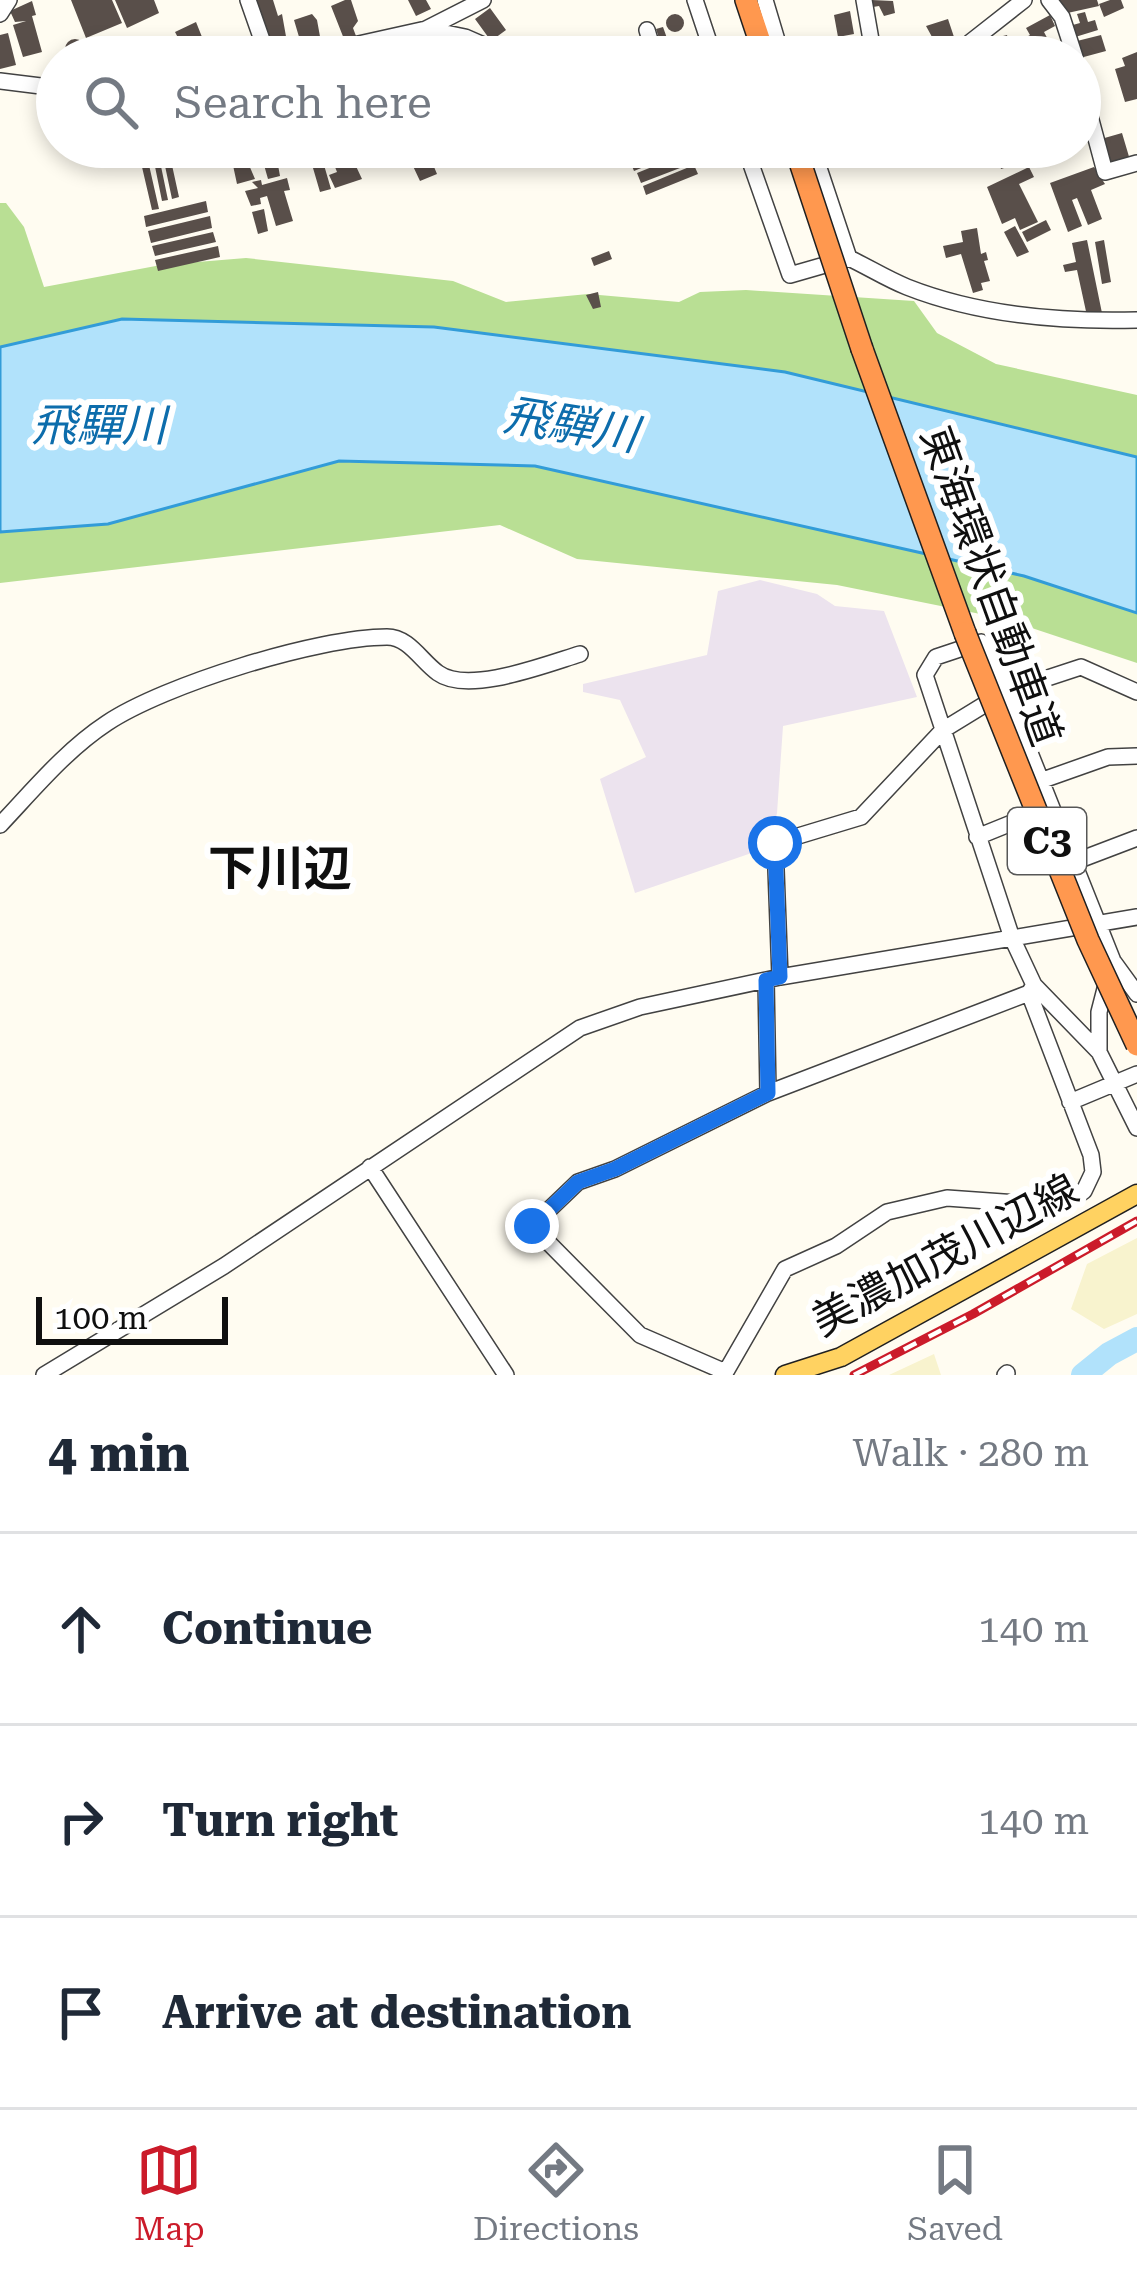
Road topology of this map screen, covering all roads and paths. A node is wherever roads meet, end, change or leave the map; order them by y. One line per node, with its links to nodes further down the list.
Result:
1 (9, 0): 10 (street)
2 (248, 0): 13 (street)
3 (483, 0): 11 (street)
4 (695, 0): 17 (street)
5 (746, 0): 18 (highway)
6 (765, 0): 19 (street)
7 (864, 0): 20 (street)
8 (1024, 0): 21 (street)
9 (1049, 0): 22 (street)
10 (0, 14)
11 (426, 28): 14 (street); 15 (street)
12 (647, 30): 16 (street)
13 (261, 36)
14 (391, 36)
15 (461, 36)
16 (649, 36)
17 (707, 36)
18 (758, 36)
19 (776, 36)
20 (870, 36)
21 (978, 36)
22 (1068, 36)
23 (0, 82): 24 (street)
24 (36, 86)
25 (1101, 157): 26 (street)
26 (1137, 163)
27 (752, 168): 30 (street)
28 (802, 168): 50 (highway, 東海環状自動車道 / C3, bridge)
29 (819, 168): 30 (street)
30 (849, 258): 31 (street)
31 (1137, 320)
32 (580, 654): 39 (street)
33 (1005, 692): 34 (street); 35 (street); 35 (street); 37 (street)
34 (1137, 692)
35 (944, 730): 40 (street); 47 (street)
36 (1137, 756): 37 (street)
37 (1043, 780): 38 (street)
38 (1052, 806): 40 (street); 42 (street)
39 (0, 824)
40 (977, 837): 45 (street)
41 (1137, 838): 42 (street)
42 (1074, 862): 44 (street)
43 (1137, 917): 44 (street)
44 (1098, 922): 45 (street); 46 (street)
45 (1012, 938): 47 (street); 48 (street)
46 (1113, 961): 49 (street); 51 (street)
47 (773, 978): 54 (street); 57 (street)
48 (1031, 989): 51 (street); 54 (street); 55 (street)
49 (1137, 994)
50 (1137, 1045)
51 (1100, 1052): 53 (street)
52 (1137, 1074): 53 (street)
53 (1116, 1083): 55 (street); 56 (street)
54 (768, 1093): 59 (street)
55 (1070, 1102): 59 (street)
56 (1137, 1129)
57 (370, 1167): 60 (street); 61 (street)
58 (1137, 1194): 62 (main road, 美濃加茂川辺線)
59 (723, 1373)
60 (44, 1375)
61 (506, 1375)
62 (785, 1375)

